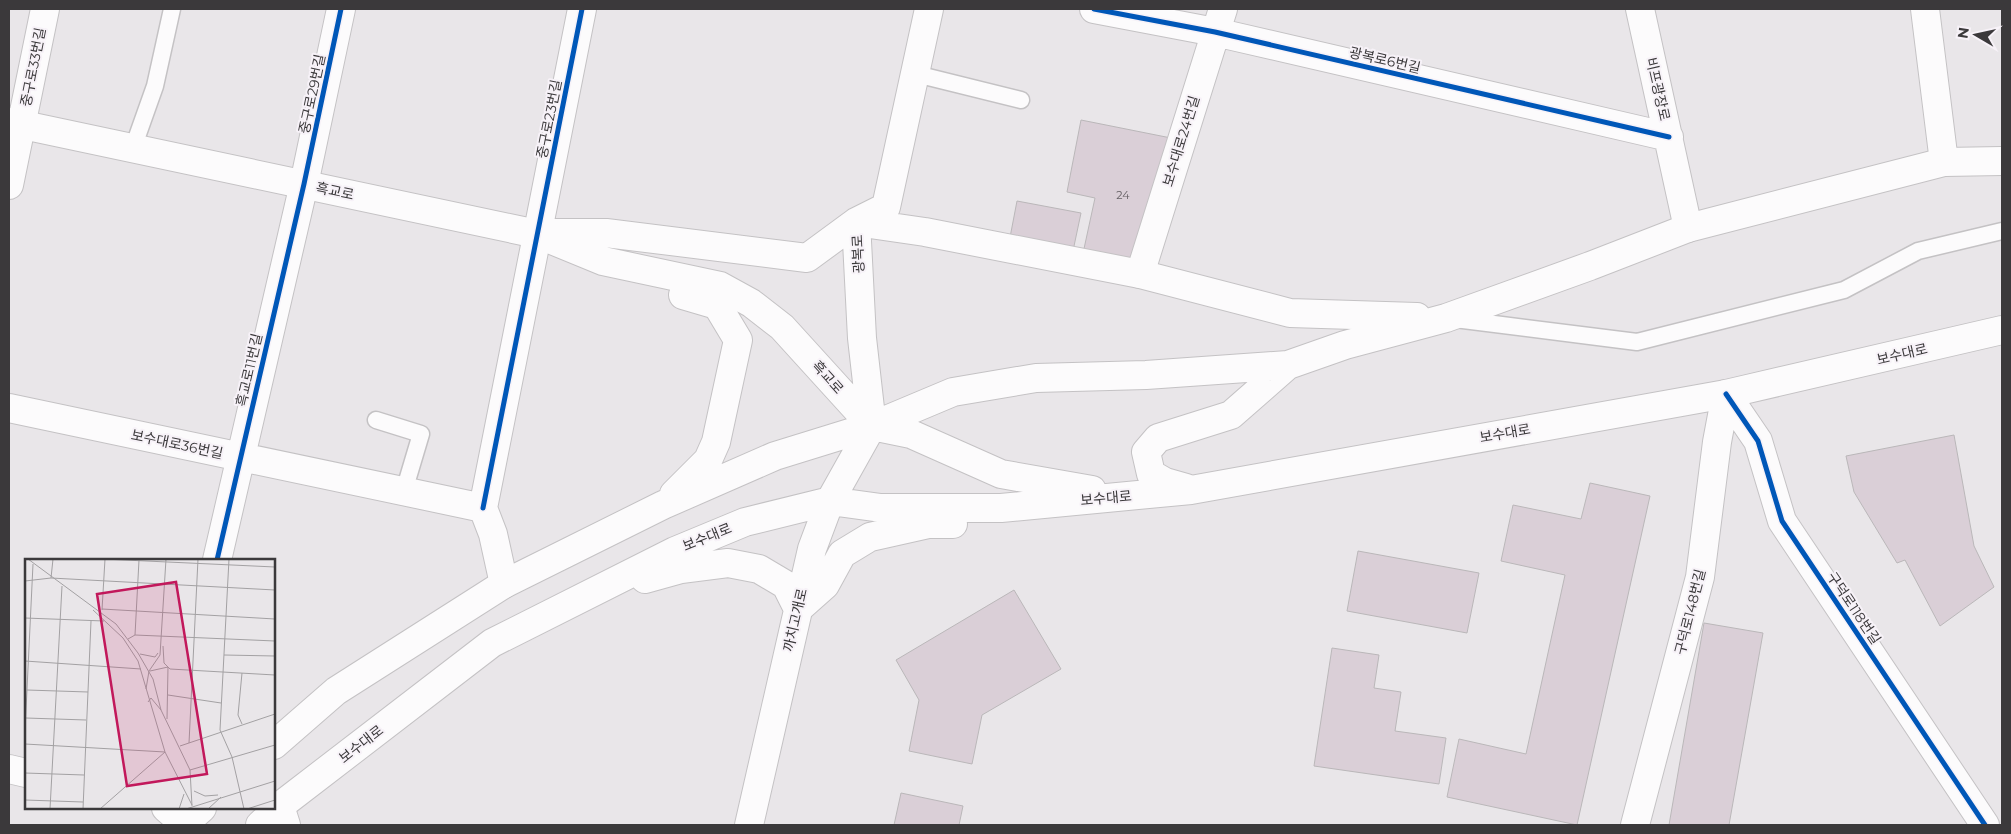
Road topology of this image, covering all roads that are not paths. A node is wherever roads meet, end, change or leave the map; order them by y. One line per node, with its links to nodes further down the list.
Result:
1 (45, 9): 12 (main road, 중구로33번길)
2 (172, 9): 14 (lane)
3 (341, 9): 17 (main road, 중구로29번길)
4 (582, 9): 22 (main road, 중구로23번길)
5 (930, 9): 10 (main road, 광복로)
6 (1094, 9): 9 (main road, 광복로6번길)
7 (1640, 9): 13 (main road, 비프광장로)
8 (1925, 9): 16 (main road)
9 (1219, 20): 13 (main road, 광복로6번길); 24 (main road, 보수대로24번길)
10 (916, 74): 11 (lane); 19 (main road, 광복로)
11 (1020, 100)
12 (15, 123): 14 (main road, 흑교로); 18 (main road, 중구로33번길)
13 (1669, 137): 20 (main road, 비프광장로)
14 (133, 148): 17 (main road, 흑교로)
15 (2002, 161): 16 (main road)
16 (1944, 162): 20 (main road)
17 (304, 184): 22 (main road, 흑교로); 32 (main road, 흑교로11번길)
18 (9, 185)
19 (856, 222): 22 (main road, 흑교로); 24 (main road); 31 (main road, 광복로)
20 (1688, 228): 25 (main road)
21 (2002, 231): 25 (lane)
22 (537, 234): 23 (main road, 흑교로); 38 (main road, 중구로23번길)
23 (603, 261): 31 (main road, 흑교로); 37 (main road)
24 (1140, 274): 25 (main road)
25 (1446, 318): 27 (main road)
26 (2002, 330): 28 (main road, 보수대로)
27 (1288, 365): 31 (main road); 33 (main road)
28 (1726, 394): 33 (main road, 보수대로); 49 (main road, 구덕로148번길); 50 (main road, 구덕로118번길)
29 (9, 408): 32 (main road, 보수대로36번길)
30 (376, 420): 34 (lane)
31 (872, 426): 35 (main road); 36 (main road, 까치고개로); 37 (main road)
32 (241, 458): 34 (main road, 보수대로36번길); 39 (main road, 흑교로11번길)
33 (1191, 490): 35 (main road, 보수대로)
34 (404, 491): 38 (main road, 보수대로36번길)
35 (1128, 496): 36 (main road, 보수대로); 42 (main road)
36 (830, 501): 41 (main road, 보수대로); 42 (main road, 까치고개로)
37 (664, 505): 40 (main road)
38 (483, 508): 40 (main road)
39 (217, 559)
40 (504, 584): 43 (main road)
41 (582, 597): 42 (main road); 46 (main road, 보수대로)
42 (798, 609): 48 (main road, 까치고개로)
43 (275, 744)
44 (9, 769): 45 (main road)
45 (25, 772)
46 (283, 816): 47 (main road, 보수대로)
47 (260, 825)
48 (749, 825)
49 (1635, 825)
50 (1984, 825)

